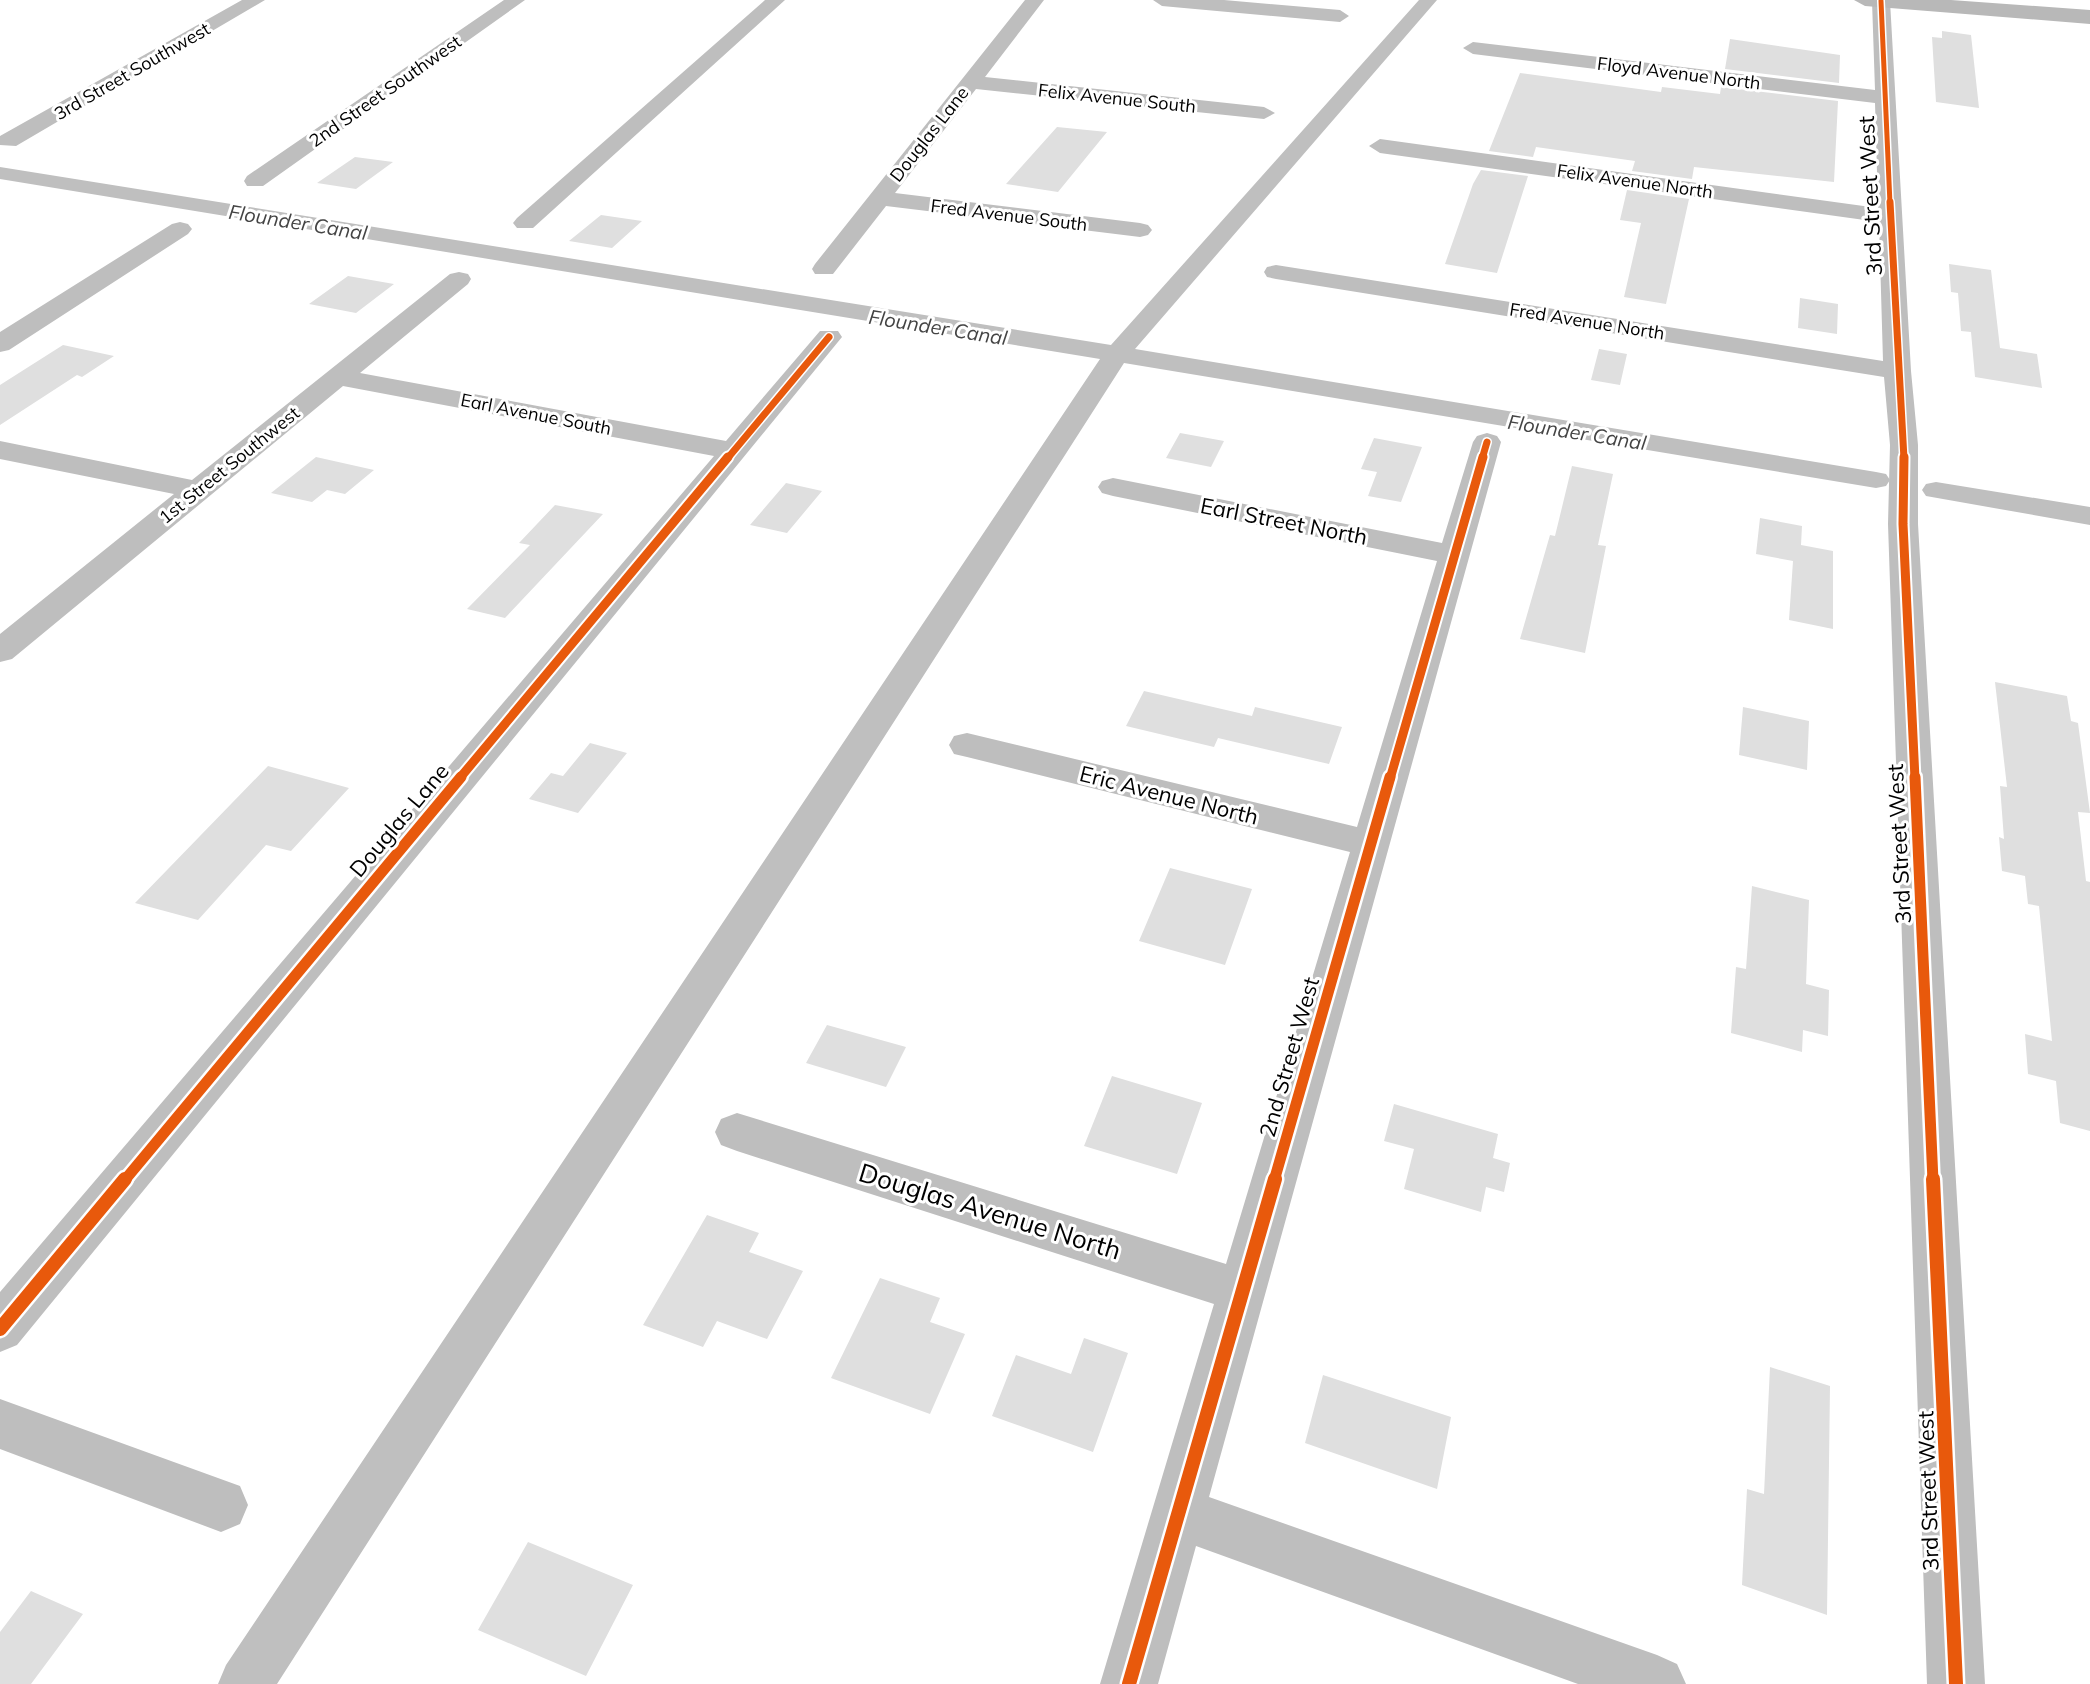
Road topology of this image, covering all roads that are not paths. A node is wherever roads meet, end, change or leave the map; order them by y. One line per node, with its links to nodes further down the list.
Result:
1 (256, 0): 15 (street, 3rd Street Southwest)
2 (516, 0): 17 (street, 2nd Street Southwest)
3 (776, 0): 20 (street)
4 (1035, 0): 12 (street, Douglas Lane)
5 (1162, 0): 9 (street)
6 (2047, 0): 8 (main road)
7 (1873, 1): 10 (main road); 13 (street, 3rd Street West)
8 (2090, 4)
9 (1340, 16)
10 (2090, 17)
11 (1473, 48): 13 (street, Floyd Avenue North)
12 (970, 82): 14 (street, Felix Avenue South); 18 (street, Douglas Lane)
13 (1886, 98): 19 (street, 3rd Street West)
14 (1264, 113)
15 (8, 141)
16 (1380, 146): 19 (street, Felix Avenue North)
17 (255, 181)
18 (879, 198): 22 (street, Fred Avenue South); 23 (street, Douglas Lane)
19 (1891, 217): 28 (street, 3rd Street West)
20 (525, 223)
21 (180, 229): 27 (street)
22 (1140, 230)
23 (824, 269)
24 (1276, 272): 28 (street, Fred Avenue North)
25 (459, 279): 29 (street, 1st Street Southwest)
26 (829, 337): 32 (street, Douglas Lane)
27 (0, 344)
28 (1897, 371): 47 (street, 3rd Street West)
29 (337, 377): 32 (street, Earl Avenue South); 34 (street, 1st Street Southwest)
30 (1487, 442): 35 (street, 2nd Street West)
31 (0, 450): 34 (street)
32 (734, 451): 41 (street, Douglas Lane)
33 (1113, 487): 35 (street, Earl Street North)
34 (197, 490): 36 (street, 1st Street Southwest)
35 (1455, 555): 38 (street, 2nd Street West)
36 (0, 651)
37 (967, 745): 38 (street, Eric Avenue North)
38 (1372, 844): 40 (street, 2nd Street West)
39 (737, 1132): 40 (street, Douglas Avenue North)
40 (1242, 1291): 44 (street, 2nd Street West)
41 (0, 1329)
42 (0, 1424): 43 (street)
43 (221, 1505)
44 (1179, 1513): 45 (street, 2nd Street West); 46 (street)
45 (1129, 1684)
46 (1657, 1684)
47 (1956, 1684)

